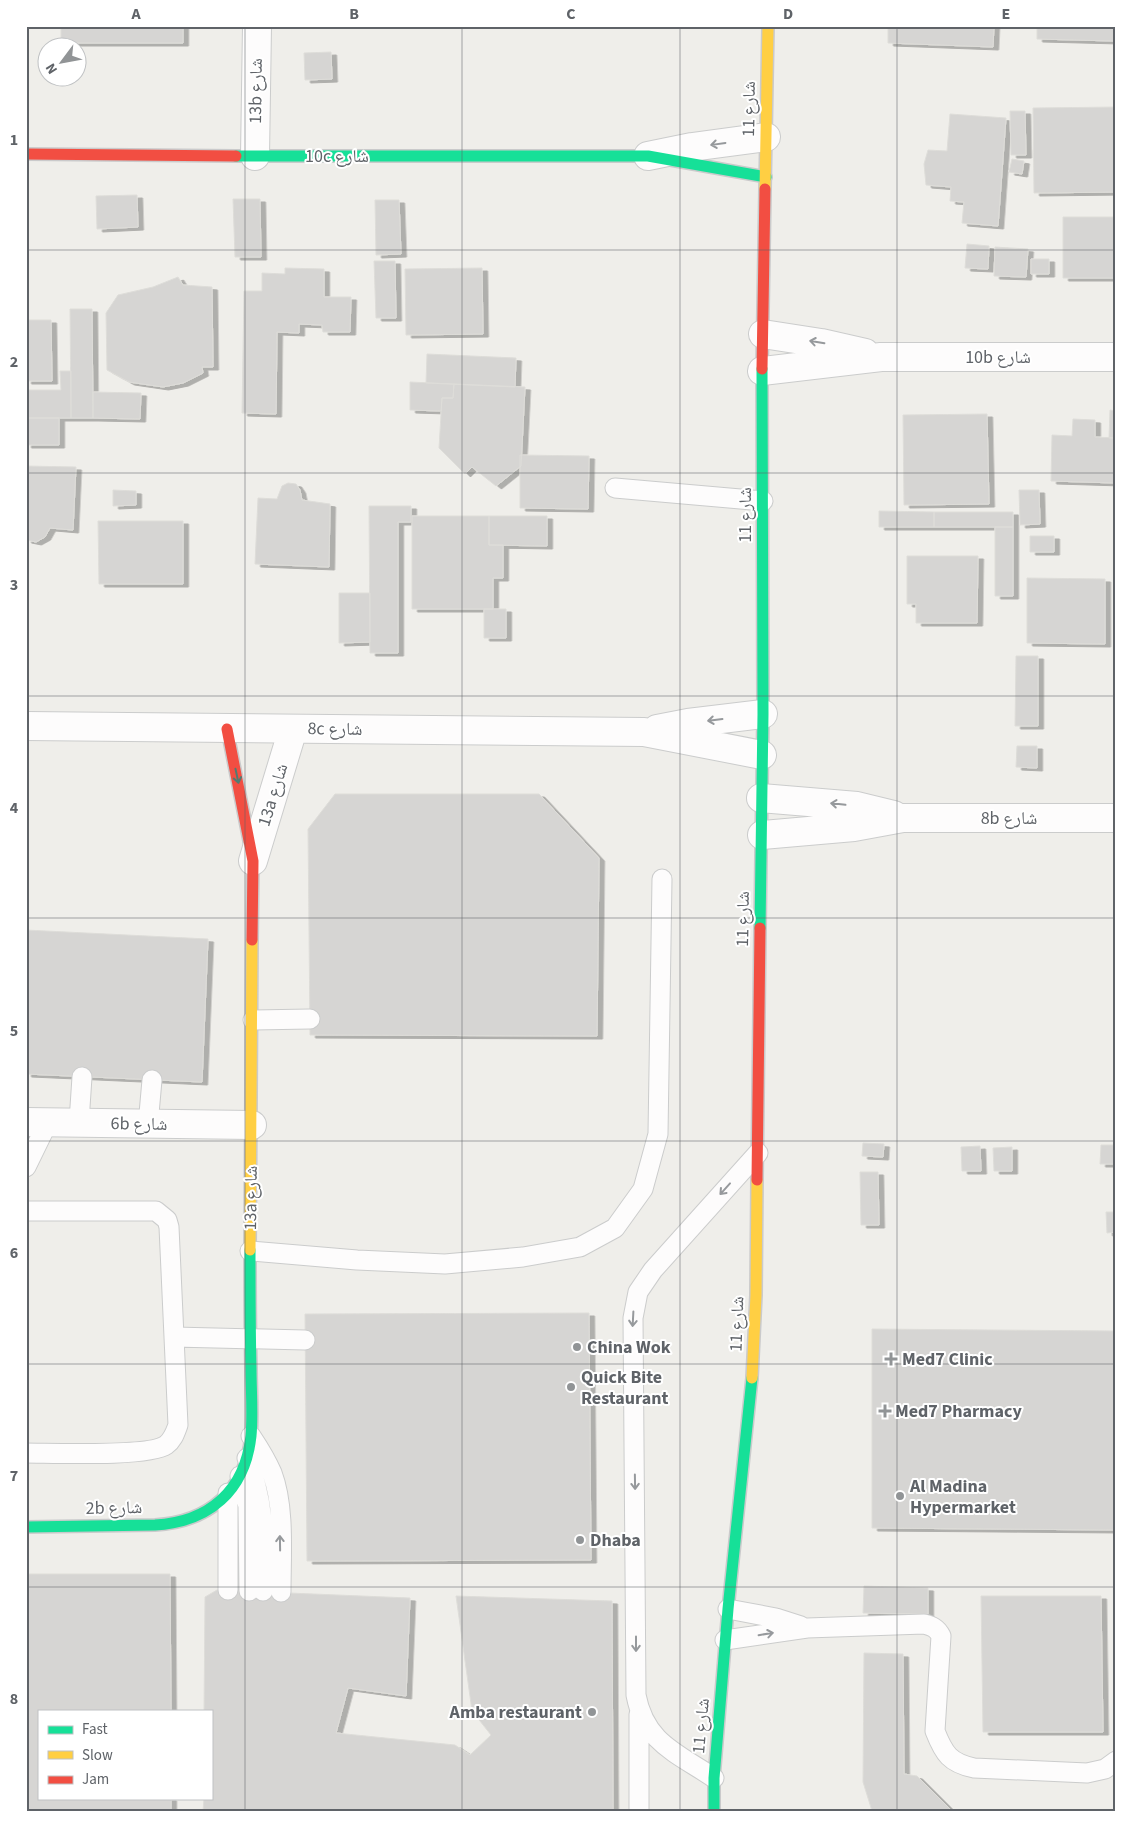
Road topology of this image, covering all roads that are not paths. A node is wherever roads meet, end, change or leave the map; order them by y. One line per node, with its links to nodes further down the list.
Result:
1 (257, 26): 5 (street, 13b شارع)
2 (768, 26): 3 (street, شارع 11)
3 (766, 137): 6 (street, 10c شارع, one-way to 6); 7 (street, شارع 11)
4 (26, 154): 5 (street, 10c شارع)
5 (255, 156): 6 (street, 10c شارع)
6 (648, 156): 7 (street, 10c شارع)
7 (766, 177): 8 (street, شارع 11)
8 (763, 334): 9 (street, 10b شارع, one-way to 8); 11 (street, شارع 11)
9 (881, 357): 10 (street, 10b شارع); 11 (street, 10b شارع)
10 (1116, 357)
11 (762, 371): 13 (street, شارع 11)
12 (615, 488): 13 (lane)
13 (763, 501): 14 (street, شارع 11)
14 (763, 714): 18 (street, 8c شارع, one-way to 18); 19 (street, شارع 11)
15 (26, 726): 16 (street, 8c شارع)
16 (227, 728): 17 (street, 8c شارع); 24 (street, 13a شارع, one-way to 24)
17 (293, 729): 18 (street, 8c شارع); 24 (street, 13a شارع)
18 (644, 732): 19 (street, 8c شارع)
19 (762, 755): 20 (street, شارع 11)
20 (761, 798): 21 (street, 8b شارع, one-way to 20); 23 (street, شارع 11)
21 (903, 818): 22 (street, 8b شارع); 23 (street, 8b شارع)
22 (1116, 818)
23 (762, 835): 34 (street, شارع 11)
24 (253, 861): 27 (street, 13a شارع)
25 (662, 879): 37 (lane)
26 (310, 1018): 27 (lane)
27 (253, 1020): 33 (street, 13a شارع)
28 (82, 1077): 31 (lane)
29 (152, 1080): 32 (lane)
30 (37, 1122): 31 (street, 6b شارع); 35 (lane)
31 (79, 1122): 32 (street, 6b شارع)
32 (148, 1125): 33 (street, 6b شارع)
33 (252, 1125): 37 (street, 13a شارع)
34 (758, 1153): 50 (street, شارع 11); 53 (lane, one-way to 53)
35 (26, 1167)
36 (26, 1211): 38 (lane)
37 (250, 1251): 39 (street, 13a شارع)
38 (174, 1337): 39 (lane); 42 (lane)
39 (251, 1339): 40 (lane); 41 (street, 13a شارع)
40 (305, 1340)
41 (251, 1436): 43 (street, 13a شارع); 49 (lane, one-way to 41)
42 (26, 1453)
43 (247, 1458): 44 (street, 13a شارع); 49 (lane)
44 (240, 1476): 45 (street, 13a شارع); 49 (lane)
45 (228, 1493): 46 (street, 13a شارع); 48 (lane)
46 (200, 1515): 47 (street, 2b شارع)
47 (26, 1527)
48 (228, 1590)
49 (265, 1591)
50 (728, 1608): 51 (lane); 52 (street, شارع 11)
51 (807, 1628): 52 (lane, one-way to 51); 54 (lane)
52 (725, 1640): 55 (street, شارع 11)
53 (639, 1710): 55 (lane); 56 (lane)
54 (1116, 1761)
55 (714, 1778): 57 (street, شارع 11)
56 (638, 1811)
57 (714, 1811)

